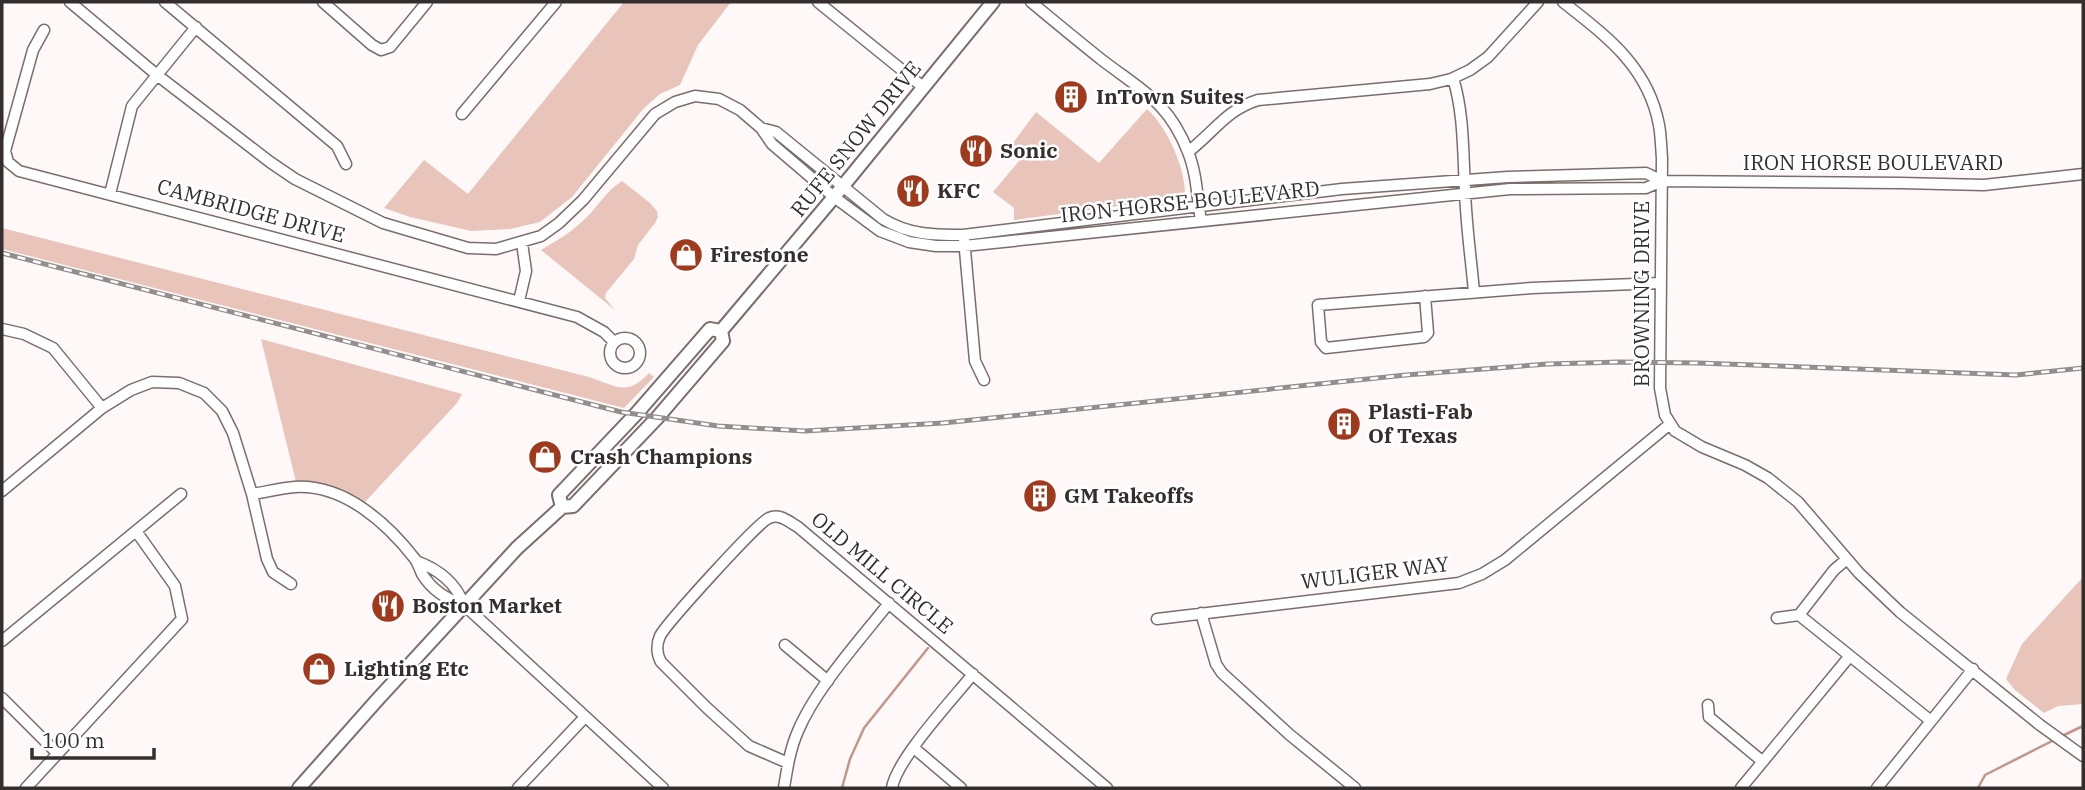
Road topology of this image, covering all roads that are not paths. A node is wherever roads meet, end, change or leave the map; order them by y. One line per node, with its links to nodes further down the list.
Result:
1 (70, 2): 13 (street, IRON HORSE BOULEVARD)
2 (165, 2): 11 (street)
3 (323, 2): 4 (street)
4 (427, 2)
5 (556, 2): 16 (street)
6 (818, 2): 15 (street)
7 (993, 2): 15 (main road, RUFE SNOW DRIVE)
8 (1031, 2): 17 (street)
9 (1538, 2): 14 (street)
10 (1563, 2): 21 (street, BROWNING DRIVE)
11 (195, 27): 13 (street); 18 (street)
12 (44, 30): 24 (street, CAMBRIDGE DRIVE)
13 (157, 75): 24 (street); 28 (street, IRON HORSE BOULEVARD)
14 (1453, 78): 17 (street); 20 (street)
15 (923, 88): 22 (main road, RUFE SNOW DRIVE)
16 (462, 114)
17 (1188, 152): 25 (street)
18 (346, 164)
19 (2083, 174): 21 (street, IRON HORSE BOULEVARD)
20 (1464, 180): 21 (street, IRON HORSE BOULEVARD); 23 (street); 25 (street, IRON HORSE BOULEVARD)
21 (1662, 181): 23 (street, IRON HORSE BOULEVARD); 29 (street, BROWNING DRIVE)
22 (838, 192): 27 (street, IRON HORSE BOULEVARD); 28 (street, IRON HORSE BOULEVARD); 34 (main road, RUFE SNOW DRIVE)
23 (1465, 193): 26 (street, IRON HORSE BOULEVARD); 30 (street)
24 (110, 194): 32 (street, CAMBRIDGE DRIVE)
25 (1199, 206): 26 (street); 27 (street, IRON HORSE BOULEVARD)
26 (1201, 221): 27 (street, IRON HORSE BOULEVARD)
27 (963, 241): 36 (street)
28 (522, 243): 32 (street)
29 (1661, 283): 30 (street); 38 (street, BROWNING DRIVE)
30 (1474, 292): 31 (street)
31 (1425, 296): 31 (street)
32 (519, 301): 35 (street, CAMBRIDGE DRIVE)
33 (2, 329): 37 (street)
34 (721, 331): 42 (main road, RUFE SNOW DRIVE); 42 (main road, RUFE SNOW DRIVE)
35 (614, 342)
36 (984, 380)
37 (102, 408): 39 (street); 41 (street)
38 (1670, 424): 44 (street); 48 (street, WULIGER WAY)
39 (2, 491)
40 (181, 494): 43 (street)
41 (252, 494): 45 (street); 47 (street)
42 (562, 507): 47 (main road, RUFE SNOW DRIVE)
43 (136, 531): 52 (street); 63 (street)
44 (1847, 559): 49 (street); 55 (street)
45 (290, 584)
46 (889, 603): 56 (street, OLD MILL CIRCLE); 57 (street); 66 (street, OLD MILL CIRCLE)
47 (464, 605): 60 (street); 68 (main road, RUFE SNOW DRIVE)
48 (1201, 613): 51 (street, WULIGER WAY); 75 (street)
49 (1799, 615): 50 (street); 54 (street)
50 (1777, 618)
51 (1157, 619)
52 (2, 641)
53 (785, 645): 57 (street)
54 (1849, 656): 61 (street); 65 (street)
55 (1973, 669): 61 (street); 64 (street)
56 (973, 674): 62 (street); 74 (street, OLD MILL CIRCLE)
57 (828, 681): 66 (street)
58 (2, 698): 63 (street)
59 (1708, 705): 65 (street)
60 (585, 717): 69 (street); 70 (street)
61 (1931, 721): 77 (street)
62 (914, 748): 72 (street); 73 (street)
63 (58, 754): 67 (street)
64 (2083, 756)
65 (1762, 761): 76 (street)
66 (788, 763): 71 (street)
67 (26, 788)
68 (299, 788)
69 (520, 788)
70 (663, 788)
71 (784, 788)
72 (892, 788)
73 (961, 788)
74 (1107, 788)
75 (1355, 788)
76 (1741, 788)
77 (1877, 788)

